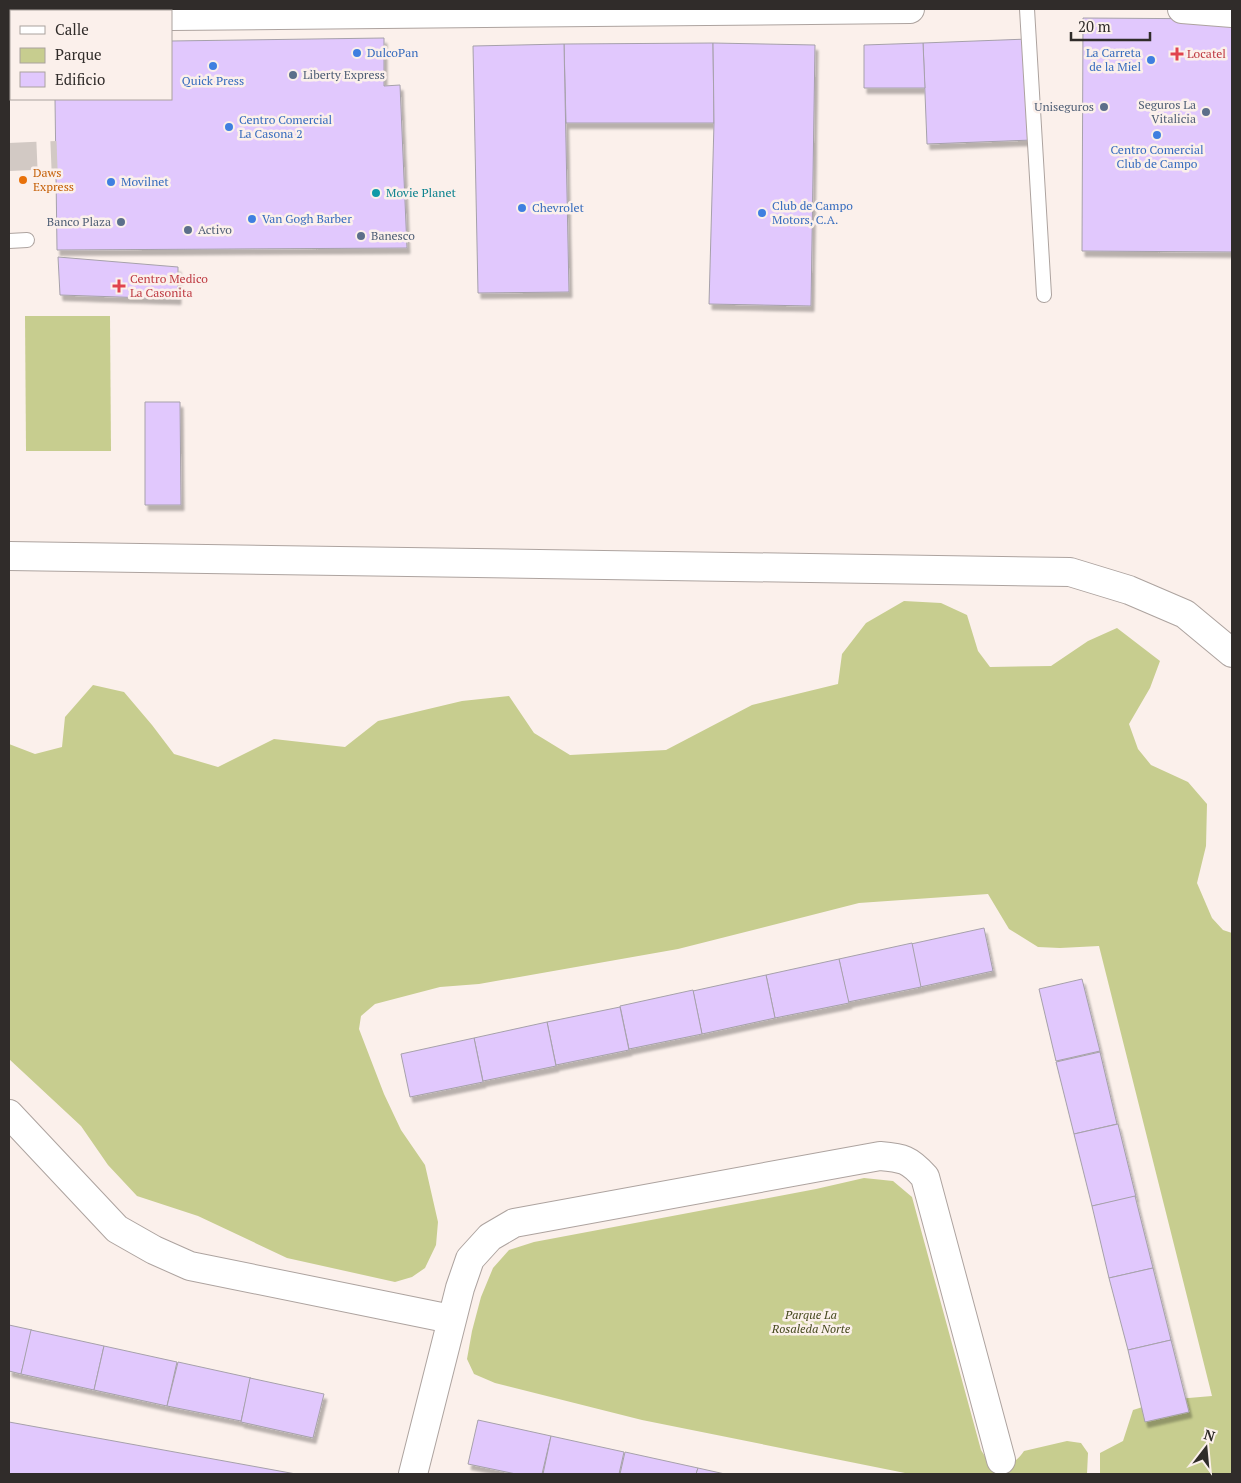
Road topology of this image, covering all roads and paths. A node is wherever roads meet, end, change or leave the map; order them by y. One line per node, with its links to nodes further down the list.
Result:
1 (910, 9): 5 (street)
2 (1027, 9): 8 (lane)
3 (1182, 9): 4 (street)
4 (1232, 13)
5 (172, 16)
6 (27, 240): 7 (lane)
7 (9, 241)
8 (1044, 295)
9 (9, 556): 10 (street)
10 (1232, 652)
11 (9, 1114): 12 (street)
12 (451, 1319): 13 (street); 14 (street)
13 (1001, 1460)
14 (413, 1474)

